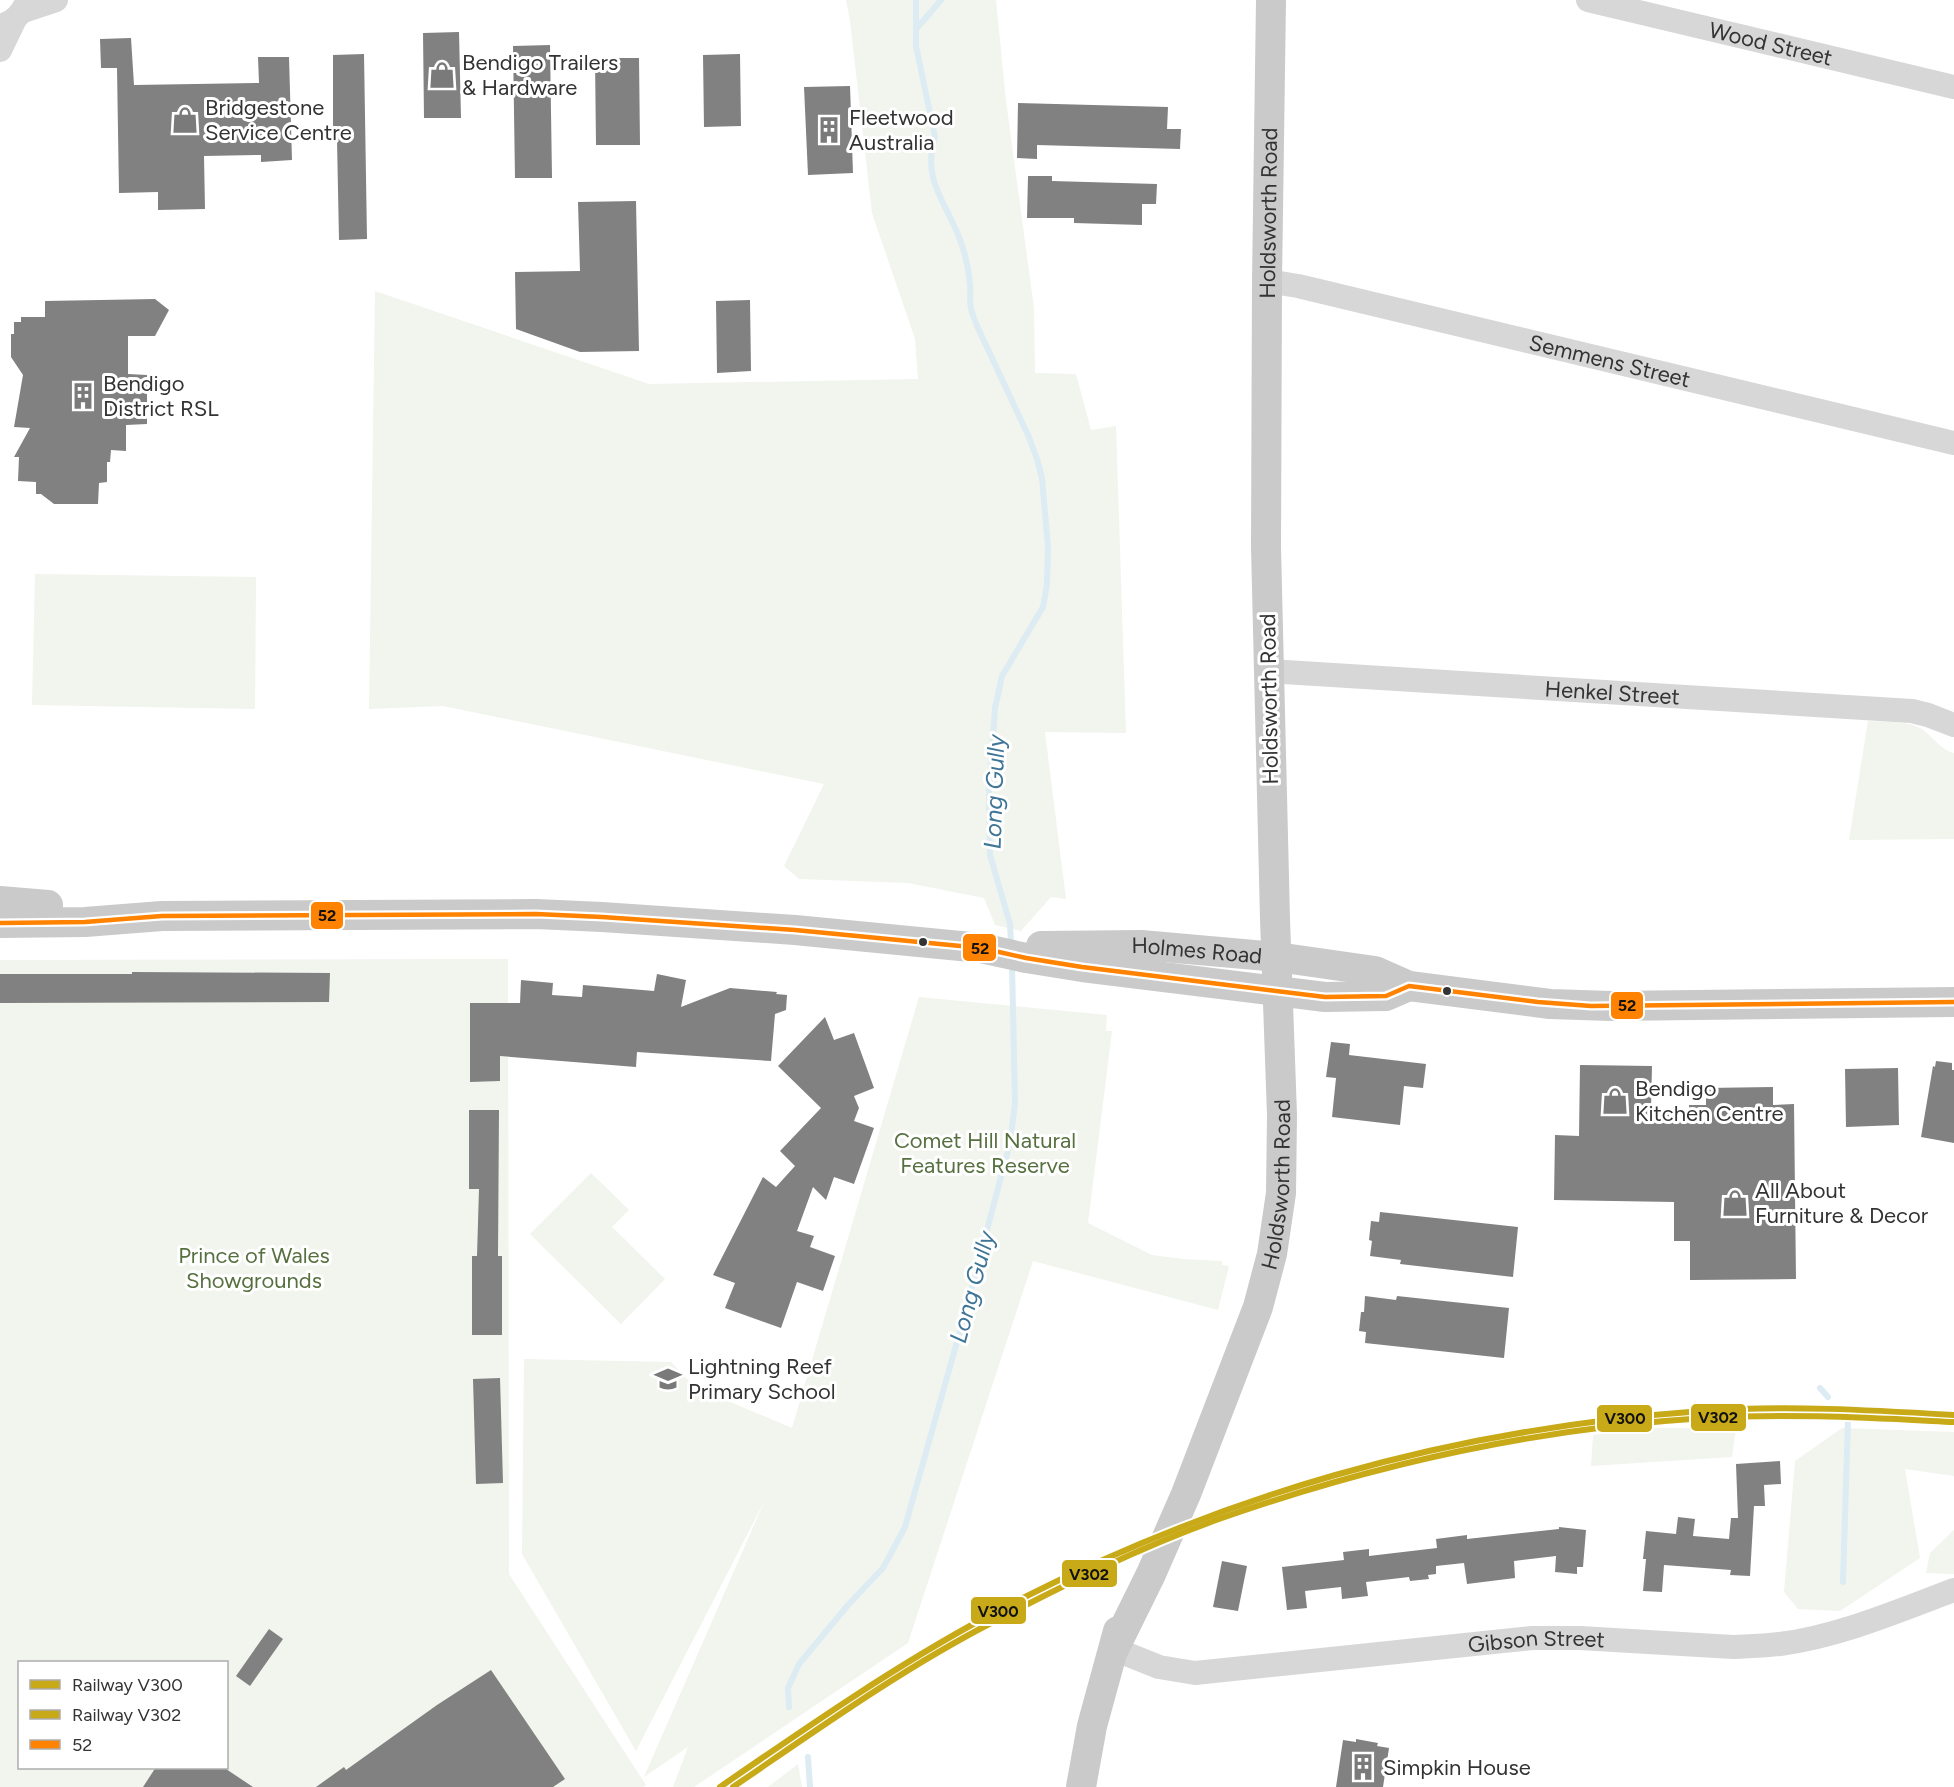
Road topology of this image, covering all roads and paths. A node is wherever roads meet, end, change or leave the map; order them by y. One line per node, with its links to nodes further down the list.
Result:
1 (56, 0): 4 (street)
2 (1271, 0): 7 (main road, Holdsworth Road)
3 (1588, 0): 6 (street, Wood Street)
4 (17, 14): 5 (street)
5 (0, 50)
6 (1954, 87)
7 (1267, 280): 8 (street, Semmens Street); 9 (main road, Holdsworth Road)
8 (1954, 443)
9 (1268, 671): 10 (street, Henkel Street); 15 (main road, Holdsworth Road)
10 (1954, 725)
11 (0, 902): 12 (main road, Holmes Road)
12 (162, 916): 13 (main road, Holmes Road); 14 (main road, Holmes Road)
13 (0, 923)
14 (1007, 951): 15 (main road, Holmes Road); 17 (main road, Holmes Road)
15 (1277, 957): 16 (main road, Holmes Road); 17 (main road, Holdsworth Road)
16 (1409, 986): 17 (main road, Holmes Road); 18 (main road, Holmes Road)
17 (1279, 991): 20 (main road, Holdsworth Road)
18 (1954, 1002)
19 (1954, 1590): 20 (street, Gibson Street)
20 (1114, 1649): 21 (main road, Holdsworth Road)
21 (1081, 1787)

